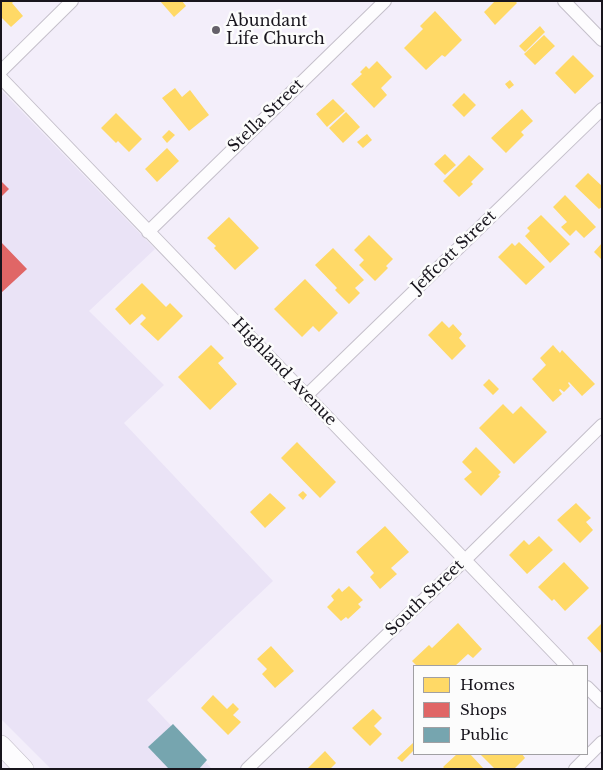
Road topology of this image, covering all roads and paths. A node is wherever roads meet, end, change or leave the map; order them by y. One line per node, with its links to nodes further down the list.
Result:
1 (72, 1): 5 (street)
2 (385, 1): 8 (street, Stella Street)
3 (564, 1): 4 (street)
4 (602, 40)
5 (1, 71)
6 (1, 78): 8 (street, Highland Avenue)
7 (602, 108): 9 (street, Jeffcott Street)
8 (148, 232): 9 (street, Highland Avenue)
9 (307, 396): 11 (street, Highland Avenue)
10 (602, 425): 11 (street, South Street)
11 (465, 560): 12 (street, Highland Avenue); 18 (street, South Street)
12 (566, 665)
13 (588, 688): 14 (street)
14 (602, 702)
15 (602, 742): 19 (street)
16 (1, 745): 17 (street)
17 (24, 769)
18 (248, 769)
19 (574, 769)

